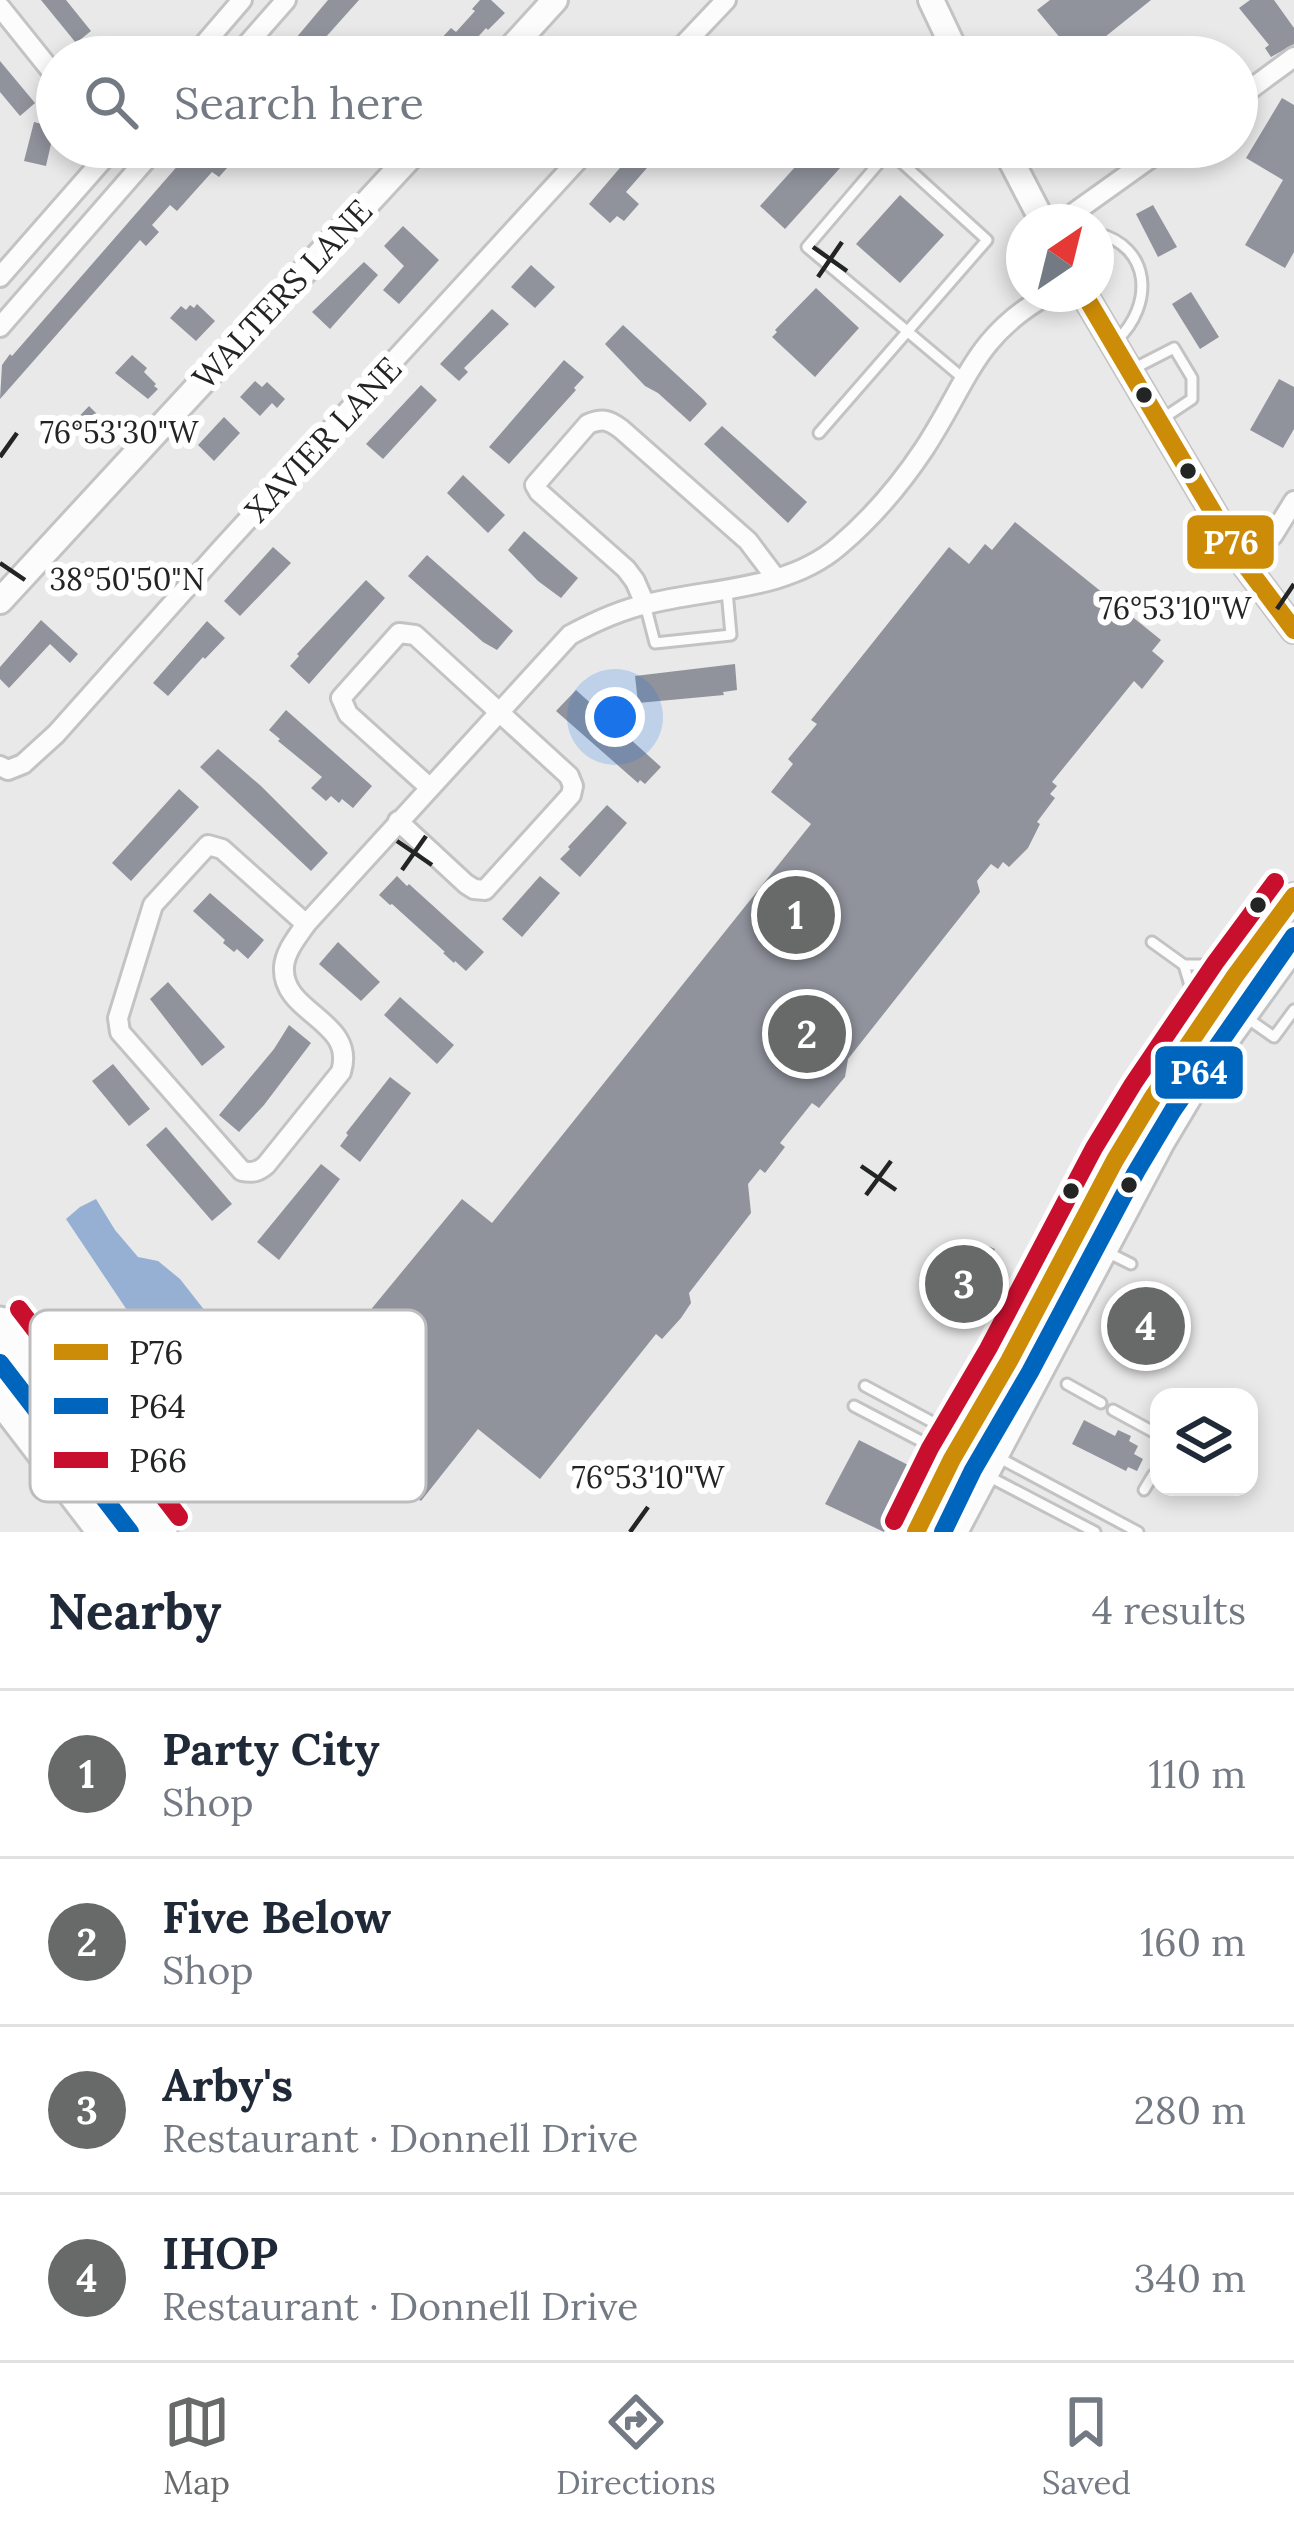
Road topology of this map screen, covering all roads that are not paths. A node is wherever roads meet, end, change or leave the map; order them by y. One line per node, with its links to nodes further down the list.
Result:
1 (286, 0): 7 (street)
2 (555, 0): 10 (street)
3 (726, 0): 11 (street)
4 (931, 0): 12 (street)
5 (239, 1): 7 (street); 8 (street)
6 (0, 8): 13 (street)
7 (262, 27): 9 (street)
8 (210, 36)
9 (254, 36)
10 (522, 36)
11 (692, 36)
12 (948, 36)
13 (36, 52)
14 (1294, 57): 15 (street)
15 (1258, 84)
16 (95, 168): 29 (street)
17 (133, 168): 25 (street)
18 (139, 168): 25 (street)
19 (400, 168): 44 (street, WALTERS LANE)
20 (571, 168): 48 (street, XAVIER LANE)
21 (874, 168): 34 (lane)
22 (908, 168): 34 (lane)
23 (1015, 168): 26 (street)
24 (1137, 168): 27 (street)
25 (136, 171): 30 (street)
26 (1034, 204)
27 (1086, 204)
28 (1114, 239): 35 (lane)
29 (3, 267): 30 (street)
30 (34, 288): 33 (street)
31 (1020, 312): 37 (street)
32 (1094, 312): 35 (street)
33 (0, 327)
34 (908, 332): 37 (lane); 39 (lane)
35 (1112, 344): 36 (street)
36 (1128, 372): 38 (street); 38 (lane)
37 (964, 379): 42 (street)
38 (1157, 422): 41 (street)
39 (819, 434)
40 (1294, 501): 41 (street)
41 (1240, 558): 46 (street)
42 (775, 578): 43 (street); 45 (street)
43 (727, 591): 45 (street); 45 (lane)
44 (0, 601)
45 (645, 604): 47 (street)
46 (1294, 630)
47 (499, 713): 49 (street); 49 (street); 50 (street)
48 (0, 766)
49 (429, 787): 50 (street)
50 (398, 821): 52 (street)
51 (1294, 896): 56 (street)
52 (306, 923): 52 (street)
53 (1152, 942): 55 (lane)
54 (1294, 947): 57 (street)
55 (1184, 965): 56 (lane); 59 (lane)
56 (1235, 976): 57 (lane); 59 (street)
57 (1260, 994): 60 (street)
58 (1294, 1010): 60 (lane)
59 (1210, 1012): 60 (lane); 73 (street)
60 (1239, 1023): 61 (street)
61 (1105, 1250): 62 (lane); 74 (street)
62 (1131, 1264)
63 (0, 1324): 64 (highway)
64 (30, 1363)
65 (1067, 1384): 68 (lane)
66 (865, 1387): 73 (lane)
67 (0, 1395): 72 (highway)
68 (1101, 1403)
69 (854, 1406): 73 (lane)
70 (1113, 1410): 71 (lane)
71 (1150, 1431)
72 (30, 1434)
73 (958, 1449): 74 (lane); 74 (lane); 81 (street)
74 (990, 1467): 82 (street); 83 (lane); 84 (lane)
75 (1150, 1480): 76 (lane)
76 (1144, 1490)
77 (82, 1502): 79 (highway)
78 (137, 1502): 80 (highway)
79 (105, 1532)
80 (160, 1532)
81 (916, 1532)
82 (955, 1532)
83 (1095, 1532)
84 (1138, 1532)

